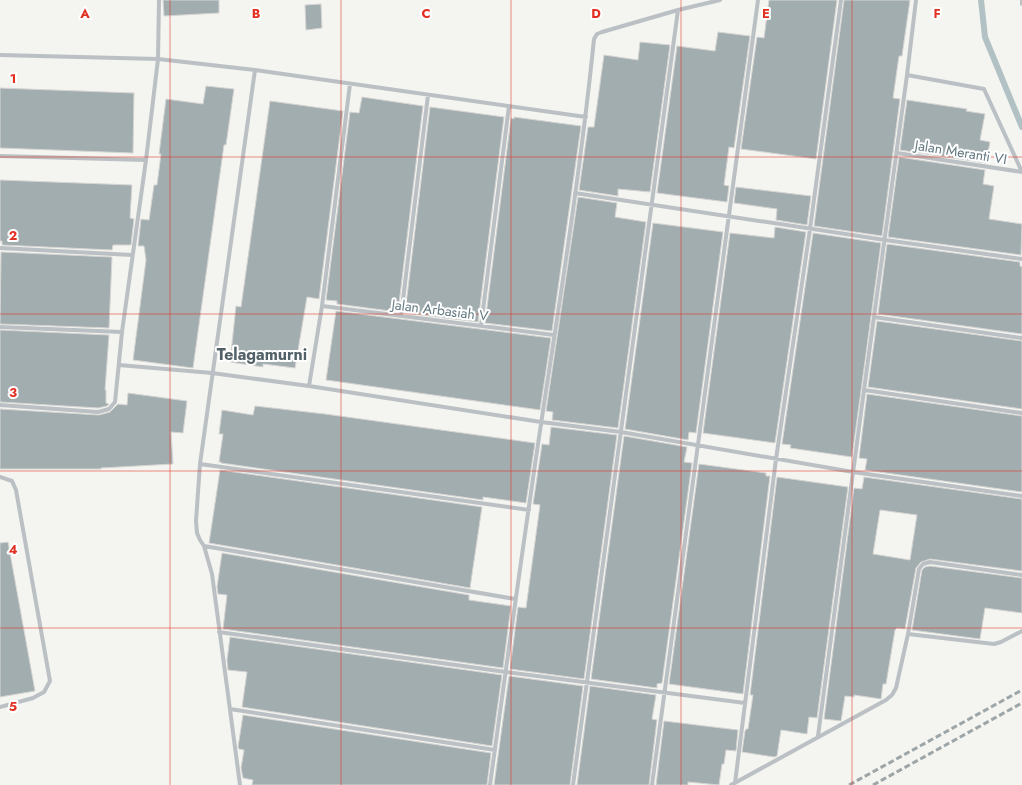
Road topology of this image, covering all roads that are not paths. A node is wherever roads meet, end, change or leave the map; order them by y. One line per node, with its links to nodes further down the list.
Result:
1 (159, 0): 10 (street)
2 (720, 0): 8 (street)
3 (758, 0): 23 (street)
4 (841, 0): 24 (street)
5 (916, 0): 12 (street)
6 (1022, 0): 7 (street)
7 (1022, 4)
8 (678, 10): 16 (street); 22 (street)
9 (0, 55): 10 (street)
10 (158, 59): 11 (street); 19 (street)
11 (255, 70): 13 (street); 38 (street)
12 (907, 75): 17 (street); 20 (street)
13 (350, 84): 14 (street); 29 (street)
14 (428, 95): 15 (street); 30 (street)
15 (509, 106): 16 (street); 32 (street)
16 (586, 117): 21 (street)
17 (897, 153): 20 (street, Jalan Meranti VI); 25 (street)
18 (0, 156): 19 (street)
19 (146, 160): 27 (street)
20 (1022, 172)
21 (575, 193): 22 (street); 35 (street)
22 (652, 205): 23 (street); 44 (street)
23 (728, 216): 24 (street); 45 (street)
24 (810, 229): 25 (street); 46 (street)
25 (885, 240): 28 (street); 31 (street)
26 (0, 248): 27 (street)
27 (132, 255): 34 (street)
28 (1022, 259)
29 (322, 306): 30 (street, Jalan Arbasiah V); 39 (street)
30 (401, 316): 32 (street, Jalan Arbasiah V)
31 (874, 317): 36 (street); 40 (street)
32 (481, 326): 35 (street, Jalan Arbasiah V)
33 (0, 327): 34 (street)
34 (122, 332): 37 (street)
35 (554, 335): 43 (street)
36 (1022, 338)
37 (119, 365): 38 (street); 41 (street)
38 (212, 373): 39 (street); 47 (street)
39 (309, 386): 43 (street)
40 (864, 390): 42 (street); 48 (street)
41 (0, 405)
42 (1022, 414)
43 (541, 422): 44 (street); 51 (street)
44 (621, 432): 45 (street); 59 (street)
45 (697, 445): 46 (street); 60 (street)
46 (776, 459): 48 (street); 61 (street)
47 (200, 464): 51 (street); 52 (street)
48 (853, 472): 50 (street); 64 (street)
49 (0, 477): 62 (street)
50 (1022, 496)
51 (529, 510): 54 (street)
52 (204, 546): 54 (street); 56 (street)
53 (1022, 576): 57 (street)
54 (515, 599): 58 (street)
55 (1022, 631): 57 (street)
56 (219, 632): 58 (street); 63 (street)
57 (908, 634): 64 (street)
58 (506, 672): 59 (street); 65 (street)
59 (587, 682): 60 (street); 69 (street)
60 (664, 692): 61 (street); 70 (street)
61 (745, 703): 66 (street)
62 (0, 706)
63 (230, 709): 65 (street); 67 (street)
64 (818, 736): 66 (street)
65 (495, 750): 68 (street)
66 (733, 784)
67 (240, 785)
68 (490, 785)
69 (573, 785)
70 (652, 785)

